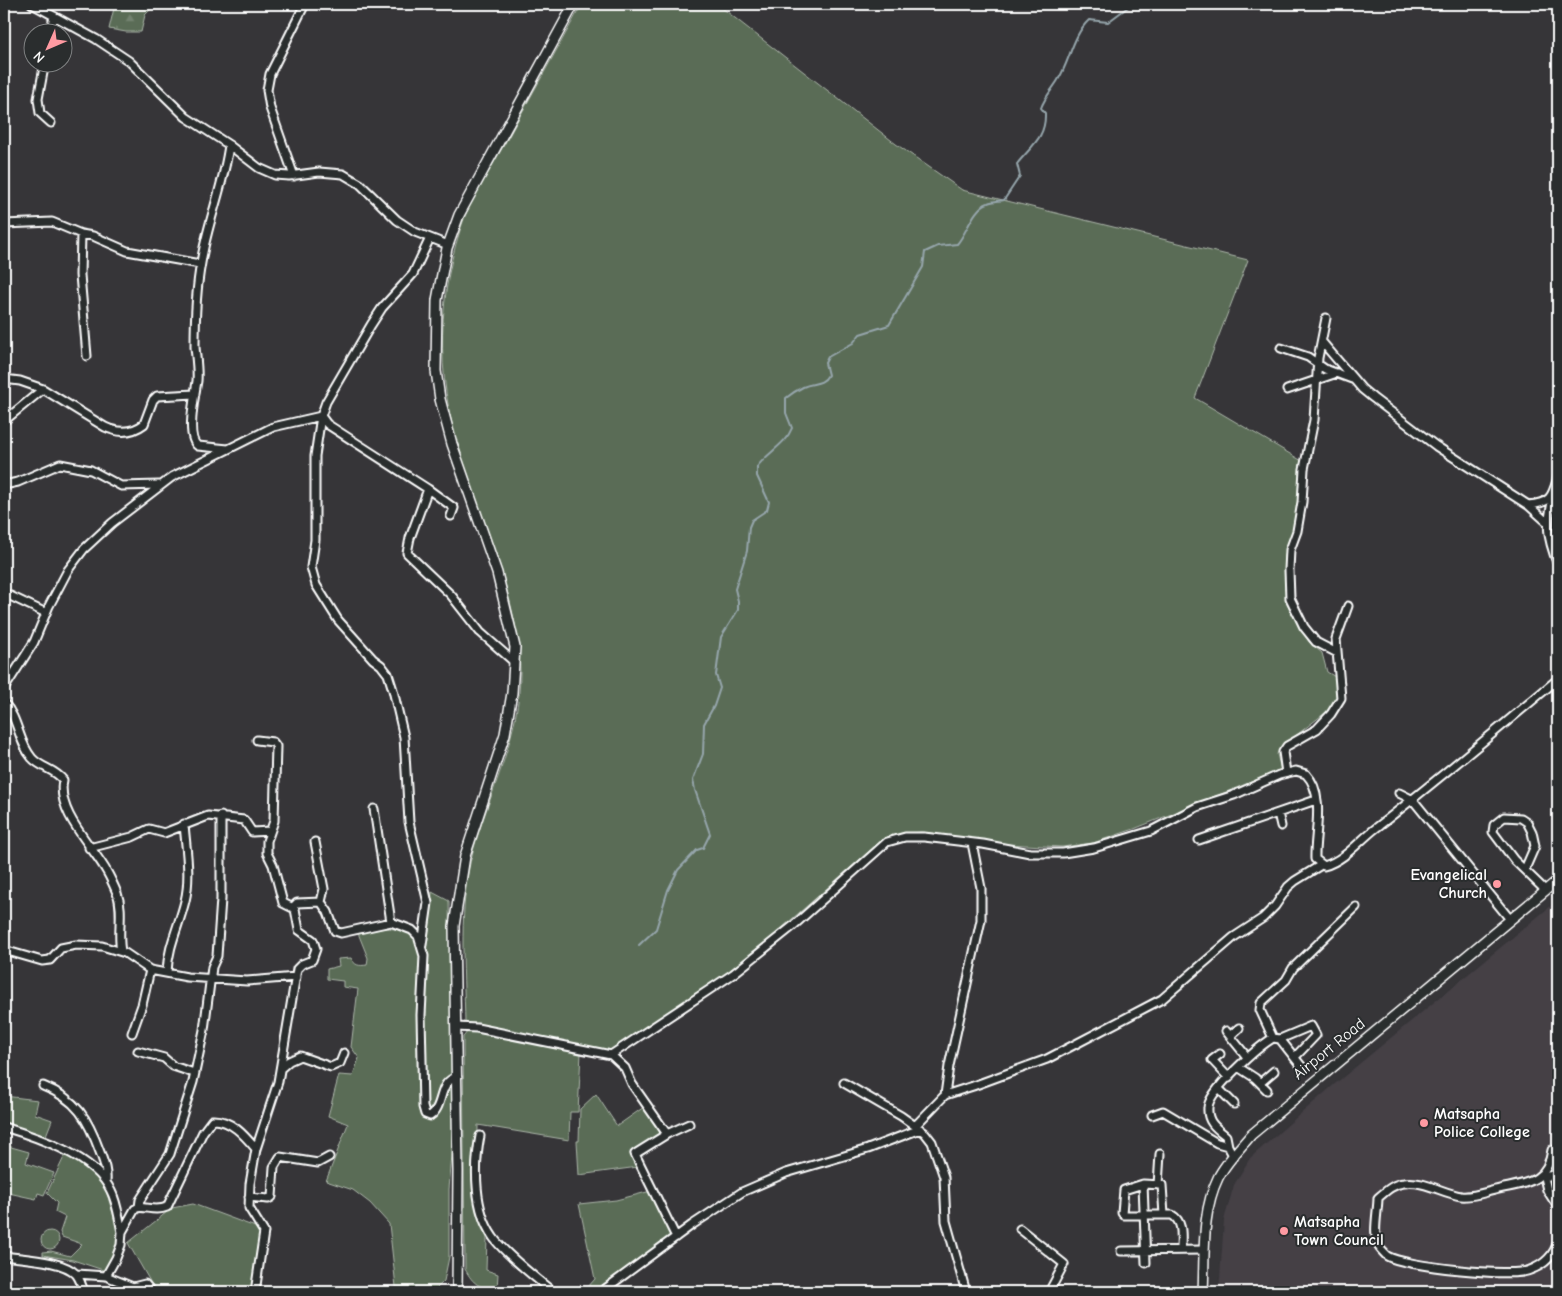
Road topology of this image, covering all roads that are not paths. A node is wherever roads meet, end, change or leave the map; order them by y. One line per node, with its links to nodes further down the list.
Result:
1 (32, 4): 4 (street)
2 (305, 4): 9 (street)
3 (574, 4): 13 (street)
4 (54, 16): 5 (street); 8 (street)
5 (52, 22)
6 (43, 72): 7 (street)
7 (51, 123)
8 (229, 145): 9 (street); 14 (street)
9 (294, 176): 12 (street)
10 (4, 224): 11 (street)
11 (81, 234): 14 (street); 18 (street)
12 (430, 238): 13 (street); 27 (street)
13 (448, 245): 43 (street)
14 (200, 264): 26 (street)
15 (1326, 318): 16 (street)
16 (1322, 342): 19 (street); 23 (street)
17 (1281, 348): 19 (street)
18 (87, 356)
19 (1318, 363): 20 (street); 22 (street)
20 (1337, 372): 22 (street); 23 (street)
21 (4, 379): 24 (street)
22 (1316, 380): 25 (street); 42 (street)
23 (1354, 380): 35 (street)
24 (43, 389): 26 (street); 28 (street)
25 (1287, 390)
26 (195, 394): 29 (street)
27 (321, 416): 29 (street); 33 (street); 71 (street)
28 (4, 421)
29 (228, 449): 32 (street)
30 (1558, 477): 34 (street)
31 (4, 485): 32 (street)
32 (160, 485): 41 (street)
33 (428, 490): 36 (street); 43 (street)
34 (1554, 494): 35 (street); 37 (street)
35 (1528, 505): 37 (street)
36 (451, 516)
37 (1547, 522): 38 (street)
38 (1558, 565)
39 (4, 593): 41 (street)
40 (1348, 606): 42 (street)
41 (46, 613): 45 (street)
42 (1337, 652): 48 (street)
43 (514, 662): 78 (street)
44 (1558, 678): 51 (street)
45 (4, 689)
46 (4, 703): 61 (street)
47 (257, 740): 57 (street)
48 (1286, 773): 50 (street); 60 (street)
49 (1399, 792): 51 (street)
50 (1316, 800): 53 (street); 62 (street)
51 (1413, 800): 62 (street); 69 (street)
52 (374, 810): 70 (street)
53 (1278, 813): 56 (street); 58 (street)
54 (221, 816): 55 (street); 57 (street); 77 (street)
55 (184, 824): 61 (street); 75 (street)
56 (1281, 826)
57 (270, 831): 67 (street)
58 (1199, 840)
59 (315, 842): 66 (street)
60 (972, 843): 85 (street); 101 (street)
61 (89, 848): 73 (street)
62 (1321, 865): 101 (street)
63 (1525, 869): 63 (street); 65 (street)
64 (1558, 880): 65 (street, Airport Road)
65 (1545, 890): 69 (street, Airport Road)
66 (321, 902): 67 (street); 70 (street)
67 (293, 907): 76 (street)
68 (1356, 907): 81 (street)
69 (1510, 918): 114 (street, Airport Road)
70 (391, 922): 71 (street)
71 (422, 945): 93 (street)
72 (4, 950): 73 (street)
73 (122, 951): 74 (street)
74 (150, 970): 75 (street); 80 (street)
75 (167, 972): 77 (street)
76 (296, 977): 77 (street); 90 (street)
77 (210, 980): 92 (street)
78 (456, 1027): 85 (street); 93 (street)
79 (1239, 1028): 86 (street)
80 (132, 1033)
81 (1276, 1038): 86 (street); 87 (street); 87 (street)
82 (138, 1051): 92 (street)
83 (344, 1053): 90 (street)
84 (1220, 1054): 94 (street)
85 (611, 1055): 107 (street)
86 (1247, 1056): 88 (street)
87 (1295, 1057): 89 (street)
88 (1238, 1067): 94 (street); 95 (street)
89 (1302, 1067)
90 (280, 1068): 110 (street)
91 (1274, 1071): 95 (street)
92 (194, 1073): 121 (street)
93 (457, 1077): 141 (street)
94 (1229, 1078): 99 (street)
95 (1258, 1081): 97 (street); 100 (street)
96 (844, 1083): 106 (street)
97 (1248, 1084)
98 (43, 1086): 117 (street)
99 (1219, 1089): 102 (street); 109 (street)
100 (1268, 1090)
101 (944, 1094): 106 (street)
102 (1234, 1104)
103 (1152, 1116): 109 (street)
104 (689, 1124): 107 (street)
105 (4, 1127): 117 (street)
106 (917, 1127): 127 (street); 144 (street)
107 (667, 1134): 127 (street)
108 (480, 1136): 142 (street)
109 (1228, 1146): 114 (street)
110 (256, 1149): 120 (street); 121 (street)
111 (1555, 1152): 116 (street)
112 (1160, 1154): 119 (street)
113 (328, 1157): 120 (street)
114 (1234, 1157): 130 (street, Airport Road)
115 (1558, 1174): 116 (street)
116 (1543, 1175): 122 (street); 128 (street)
117 (106, 1182): 126 (street)
118 (1143, 1184): 119 (street); 124 (street); 124 (street)
119 (1158, 1185): 123 (street)
120 (249, 1197): 140 (street)
121 (138, 1207): 126 (street)
122 (1558, 1207)
123 (1164, 1214): 124 (street); 129 (street)
124 (1144, 1215): 132 (street)
125 (1020, 1229): 145 (street)
126 (122, 1232): 136 (street)
127 (676, 1237): 143 (street)
128 (1558, 1241)
129 (1181, 1250): 130 (street); 132 (street)
130 (1203, 1250): 137 (street, Airport Road)
131 (1120, 1251): 132 (street)
132 (1145, 1251): 134 (street)
133 (4, 1256): 135 (street)
134 (1146, 1263)
135 (77, 1274): 136 (street); 138 (street)
136 (106, 1276): 139 (street)
137 (1203, 1291)
138 (84, 1292)
139 (152, 1292)
140 (255, 1292)
141 (457, 1292)
142 (552, 1292)
143 (601, 1292)
144 (966, 1292)
145 (1049, 1292)

